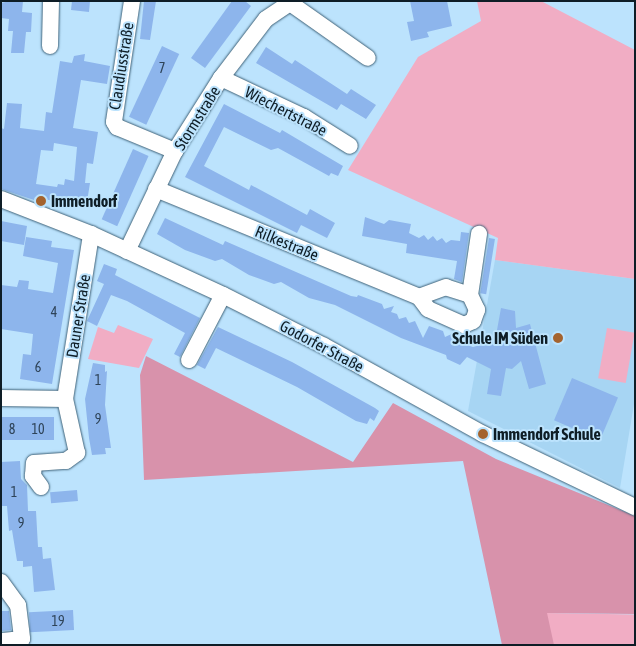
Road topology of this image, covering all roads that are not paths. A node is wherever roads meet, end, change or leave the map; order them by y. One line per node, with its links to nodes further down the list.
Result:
1 (51, 1): 3 (street)
2 (132, 1): 7 (street, Claudiusstraße)
3 (50, 46)
4 (368, 58): 5 (street, Stormstraße)
5 (222, 78): 6 (street, Wiechertstraße); 7 (street, Stormstraße)
6 (350, 146)
7 (175, 151): 8 (street, Stormstraße)
8 (156, 189): 12 (street, Stormstraße); 15 (street, Rilkestraße)
9 (1, 199): 10 (street, Godorfer Straße)
10 (91, 234): 12 (street, Godorfer Straße); 18 (street, Dauner Straße)
11 (479, 234): 14 (street, Rilkestraße)
12 (127, 250): 13 (street, Godorfer Straße)
13 (223, 295): 16 (street); 20 (street, Godorfer Straße)
14 (470, 296): 15 (street); 15 (street, Rilkestraße)
15 (419, 297)
16 (189, 360)
17 (1, 398): 18 (street)
18 (65, 399): 19 (street)
19 (41, 487)
20 (635, 507)
21 (1, 582): 22 (street)
22 (4, 641)

